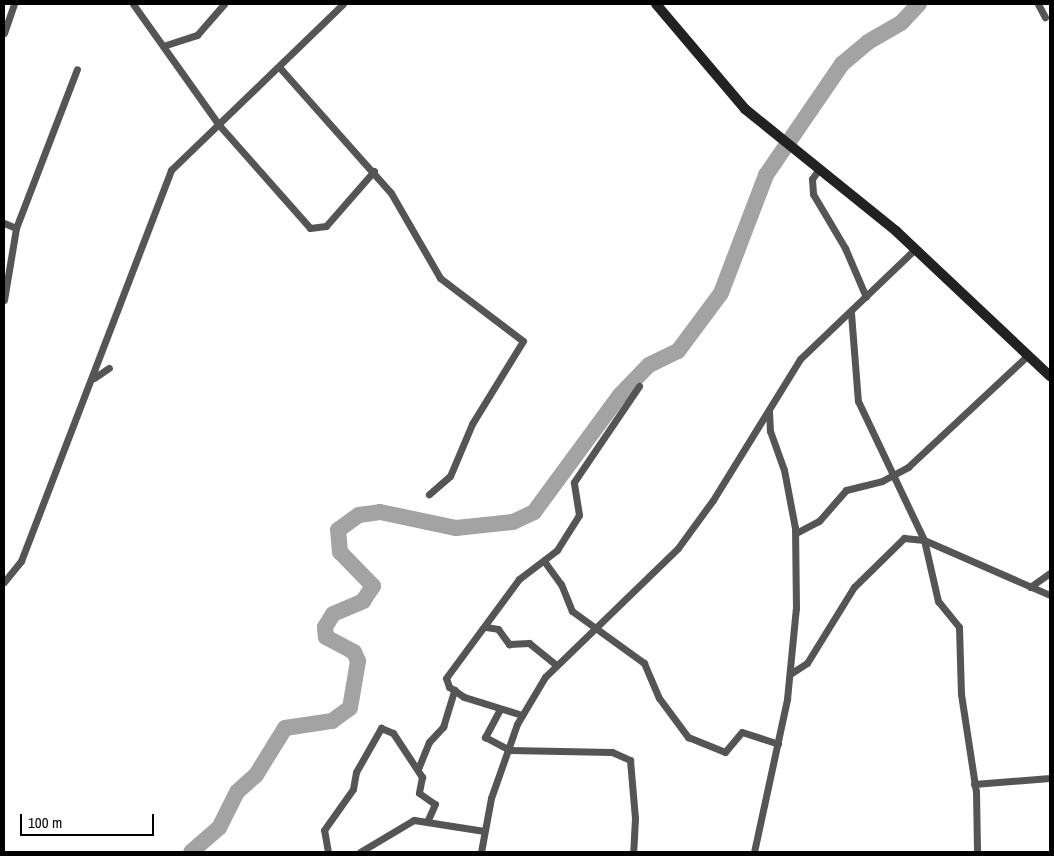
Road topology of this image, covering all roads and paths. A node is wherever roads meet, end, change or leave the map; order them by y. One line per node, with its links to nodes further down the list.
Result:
1 (14, 4): 8 (street)
2 (132, 4): 9 (street)
3 (224, 4): 9 (street)
4 (343, 4): 10 (street)
5 (656, 4): 13 (street)
6 (1038, 4): 7 (street)
7 (1045, 17)
8 (4, 33)
9 (163, 46): 12 (street)
10 (280, 68): 12 (street); 14 (street)
11 (78, 69): 16 (street)
12 (219, 125): 14 (street); 24 (street)
13 (819, 169): 17 (street); 18 (street)
14 (374, 171): 28 (street)
15 (4, 224): 16 (street)
16 (16, 228): 19 (street)
17 (915, 249): 18 (street); 21 (street)
18 (866, 297): 20 (street)
19 (4, 300)
20 (851, 312): 26 (street); 27 (street)
21 (1028, 355): 23 (street); 27 (street)
22 (108, 368): 24 (street)
23 (1050, 376)
24 (94, 378): 33 (street)
25 (639, 386): 31 (street)
26 (770, 408): 29 (street); 37 (street)
27 (892, 476): 29 (street); 30 (street)
28 (430, 494)
29 (796, 533): 39 (street)
30 (924, 540): 34 (street); 39 (street); 47 (street)
31 (544, 561): 36 (street); 37 (street)
32 (1050, 573): 34 (street)
33 (4, 582)
34 (1030, 587): 35 (street)
35 (1050, 595)
36 (486, 627): 38 (street); 40 (street)
37 (594, 628): 38 (street); 43 (street)
38 (555, 664): 42 (street)
39 (790, 674): 43 (street)
40 (454, 690): 41 (street); 45 (street)
41 (499, 710): 42 (street); 44 (street)
42 (522, 715): 44 (street)
43 (778, 744): 54 (street)
44 (509, 750): 49 (street); 53 (street)
45 (418, 769): 48 (street); 50 (street)
46 (1050, 778): 47 (street)
47 (974, 784): 55 (street)
48 (428, 820): 49 (street); 51 (street)
49 (484, 831): 52 (street)
50 (328, 852)
51 (360, 852)
52 (481, 852)
53 (633, 852)
54 (754, 852)
55 (977, 852)

